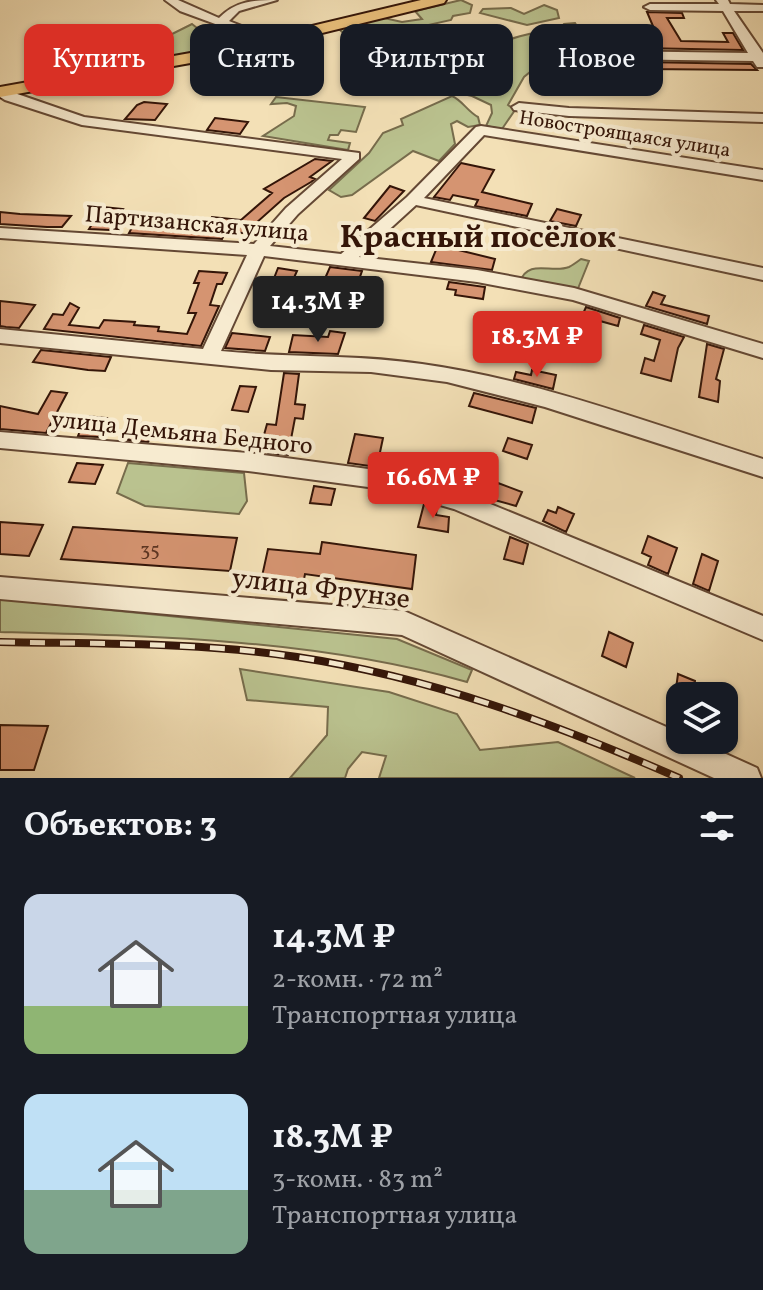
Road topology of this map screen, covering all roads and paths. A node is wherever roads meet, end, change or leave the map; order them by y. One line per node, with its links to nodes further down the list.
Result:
1 (171, 0): 7 (street)
2 (271, 0): 7 (street)
3 (439, 0): 9 (main road)
4 (724, 4): 5 (street); 6 (street); 12 (street)
5 (650, 7)
6 (763, 8)
7 (221, 22): 8 (street)
8 (227, 24)
9 (324, 27)
10 (663, 57): 12 (street)
11 (190, 58): 13 (main road)
12 (761, 61)
13 (0, 92): 19 (street)
14 (519, 107): 15 (street)
15 (763, 118)
16 (763, 175): 17 (street, Новостроящаяся улица)
17 (413, 200): 20 (street); 21 (street)
18 (0, 233): 19 (street, Партизанская улица)
19 (258, 250): 20 (street, Партизанская улица); 24 (street)
20 (344, 261): 23 (street, Партизанская улица)
21 (763, 274)
22 (0, 336): 24 (street)
23 (763, 351)
24 (209, 356): 26 (street)
25 (0, 440): 28 (street, улица Демьяна Бедного)
26 (763, 468)
27 (0, 588): 29 (street, улица Фрунзе)
28 (763, 628)
29 (747, 778)

